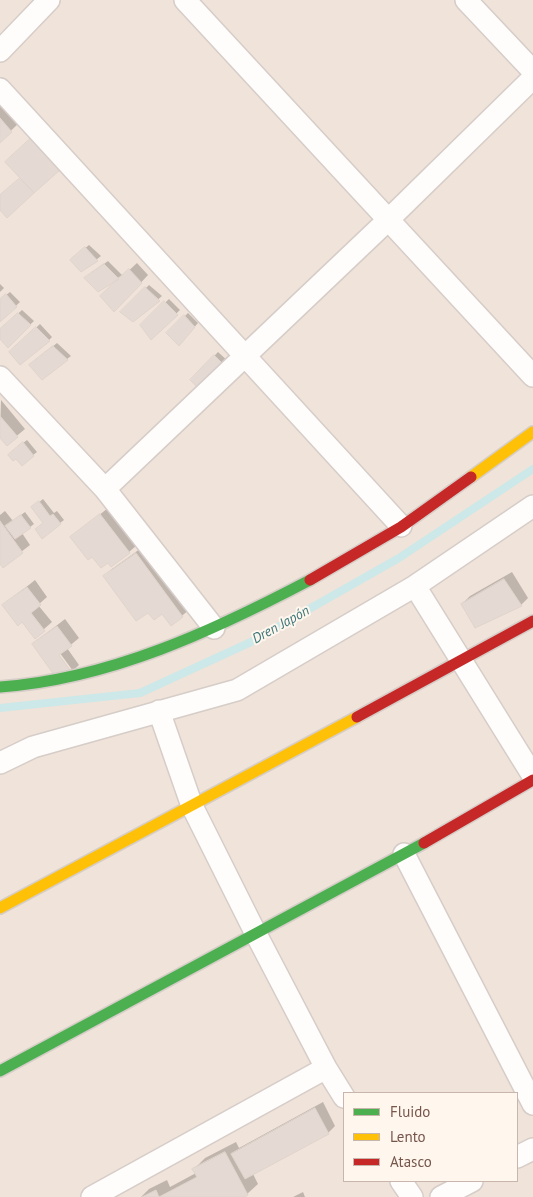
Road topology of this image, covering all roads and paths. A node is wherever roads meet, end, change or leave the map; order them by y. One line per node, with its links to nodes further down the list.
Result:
1 (49, 0): 4 (street)
2 (185, 0): 8 (street)
3 (466, 0): 5 (street)
4 (0, 51)
5 (533, 71)
6 (533, 78): 8 (street)
7 (0, 89): 9 (street)
8 (388, 220): 9 (street); 10 (street)
9 (245, 356): 13 (street); 15 (street)
10 (533, 376)
11 (0, 377): 13 (street)
12 (533, 432): 15 (street)
13 (105, 489): 18 (street)
14 (533, 506): 16 (street)
15 (401, 526): 18 (street)
16 (414, 586): 19 (street); 21 (street)
17 (533, 621): 19 (street)
18 (214, 628): 20 (street)
19 (460, 661): 23 (street); 25 (street)
20 (0, 687)
21 (159, 711): 22 (street); 25 (street)
22 (0, 763)
23 (533, 776)
24 (533, 780): 26 (street)
25 (192, 806): 27 (street); 28 (street)
26 (404, 854): 28 (street); 32 (street)
27 (0, 908)
28 (256, 934): 29 (street); 30 (street)
29 (326, 1068): 31 (street); 37 (street)
30 (0, 1071)
31 (343, 1095)
32 (533, 1104)
33 (533, 1149): 34 (street)
34 (518, 1156)
35 (402, 1182): 38 (street)
36 (470, 1182): 39 (street)
37 (92, 1197)
38 (412, 1197)
39 (440, 1197)

